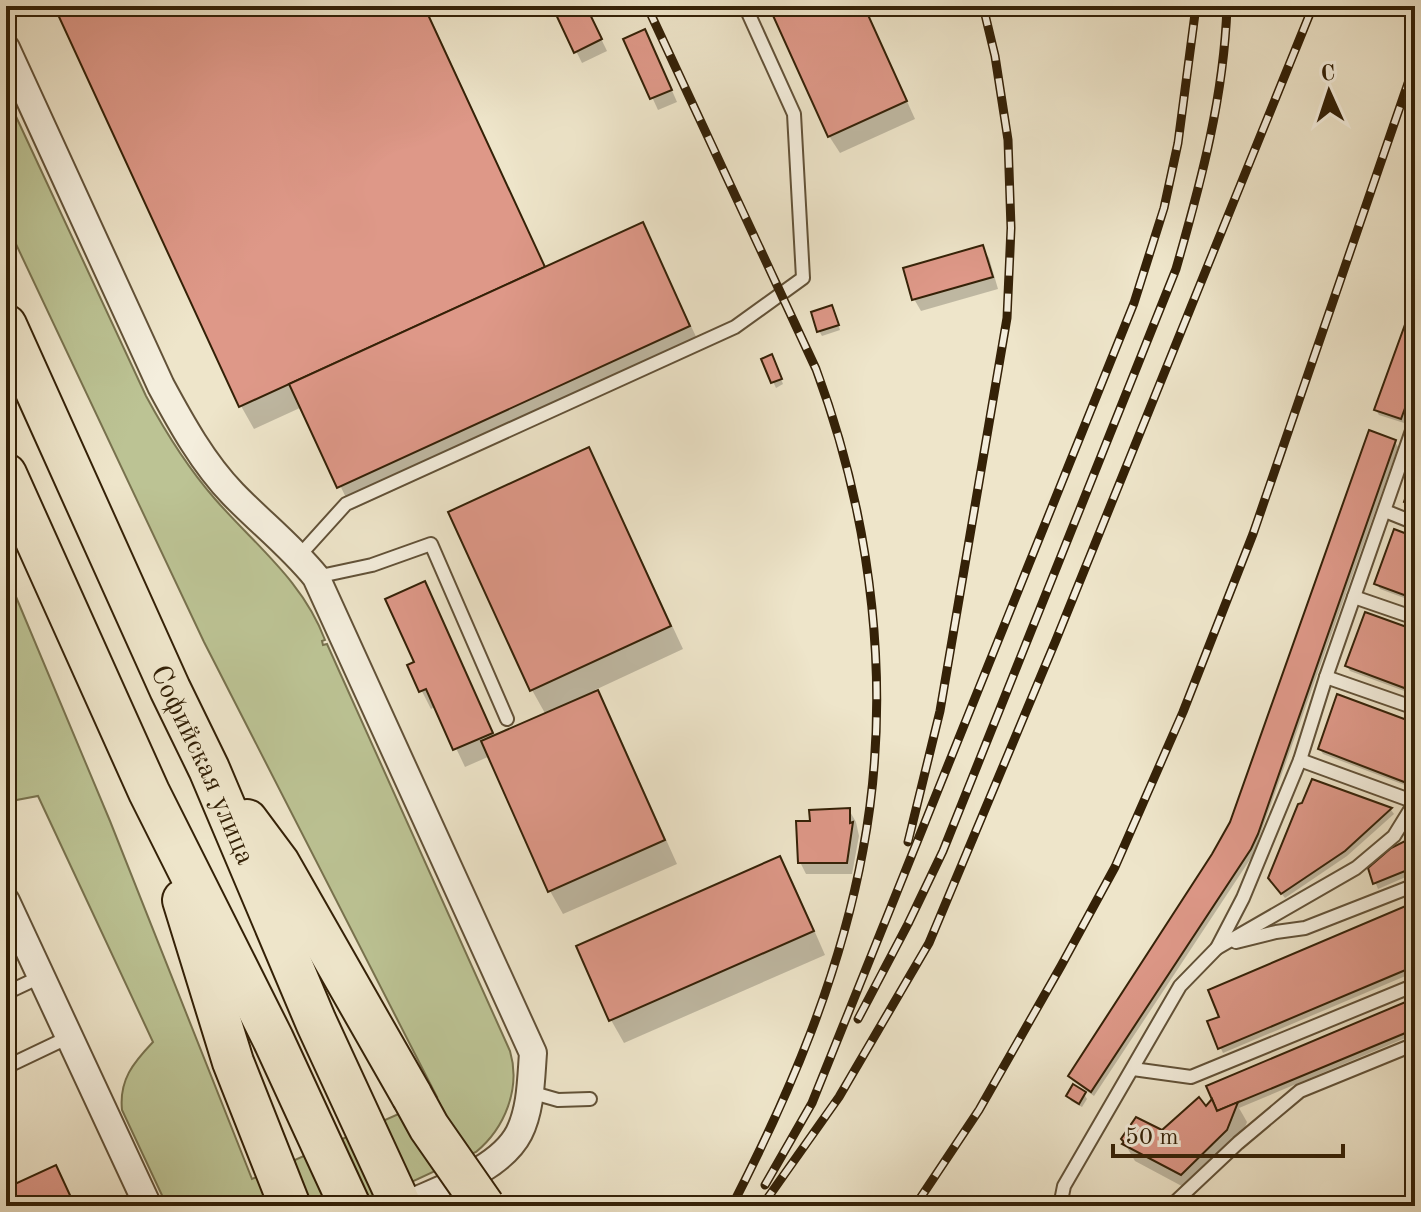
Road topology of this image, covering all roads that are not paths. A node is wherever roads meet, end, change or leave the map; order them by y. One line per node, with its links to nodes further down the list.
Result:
1 (745, 6): 8 (lane)
2 (6, 48): 8 (street)
3 (6, 325): 16 (main road, Софийская улица)
4 (1414, 426): 6 (lane)
5 (6, 474): 17 (main road, Софийская улица)
6 (1385, 511): 7 (lane); 10 (lane)
7 (1415, 523)
8 (299, 556): 9 (street)
9 (316, 577): 14 (lane); 29 (street)
10 (1354, 597): 11 (lane); 12 (lane)
11 (1415, 618)
12 (1326, 677): 13 (lane); 15 (lane)
13 (1415, 708)
14 (507, 719)
15 (1300, 760): 18 (lane); 21 (lane)
16 (209, 769): 31 (main road, Софийская улица); 35 (main road, bridge)
17 (149, 792): 33 (main road); 34 (main road, Софийская улица)
18 (1415, 802): 21 (lane)
19 (1415, 885): 21 (lane)
20 (6, 901): 22 (street)
21 (1217, 948): 28 (lane)
22 (40, 977): 24 (lane); 25 (street)
23 (1415, 985): 28 (lane)
24 (6, 993)
25 (69, 1037): 27 (lane); 32 (street)
26 (1415, 1044): 37 (lane)
27 (6, 1067)
28 (1133, 1069): 36 (lane)
29 (530, 1092): 30 (lane); 31 (street)
30 (590, 1099)
31 (422, 1202)
32 (148, 1206)
33 (290, 1206)
34 (350, 1206)
35 (484, 1206)
36 (1060, 1206)
37 (1171, 1206)

